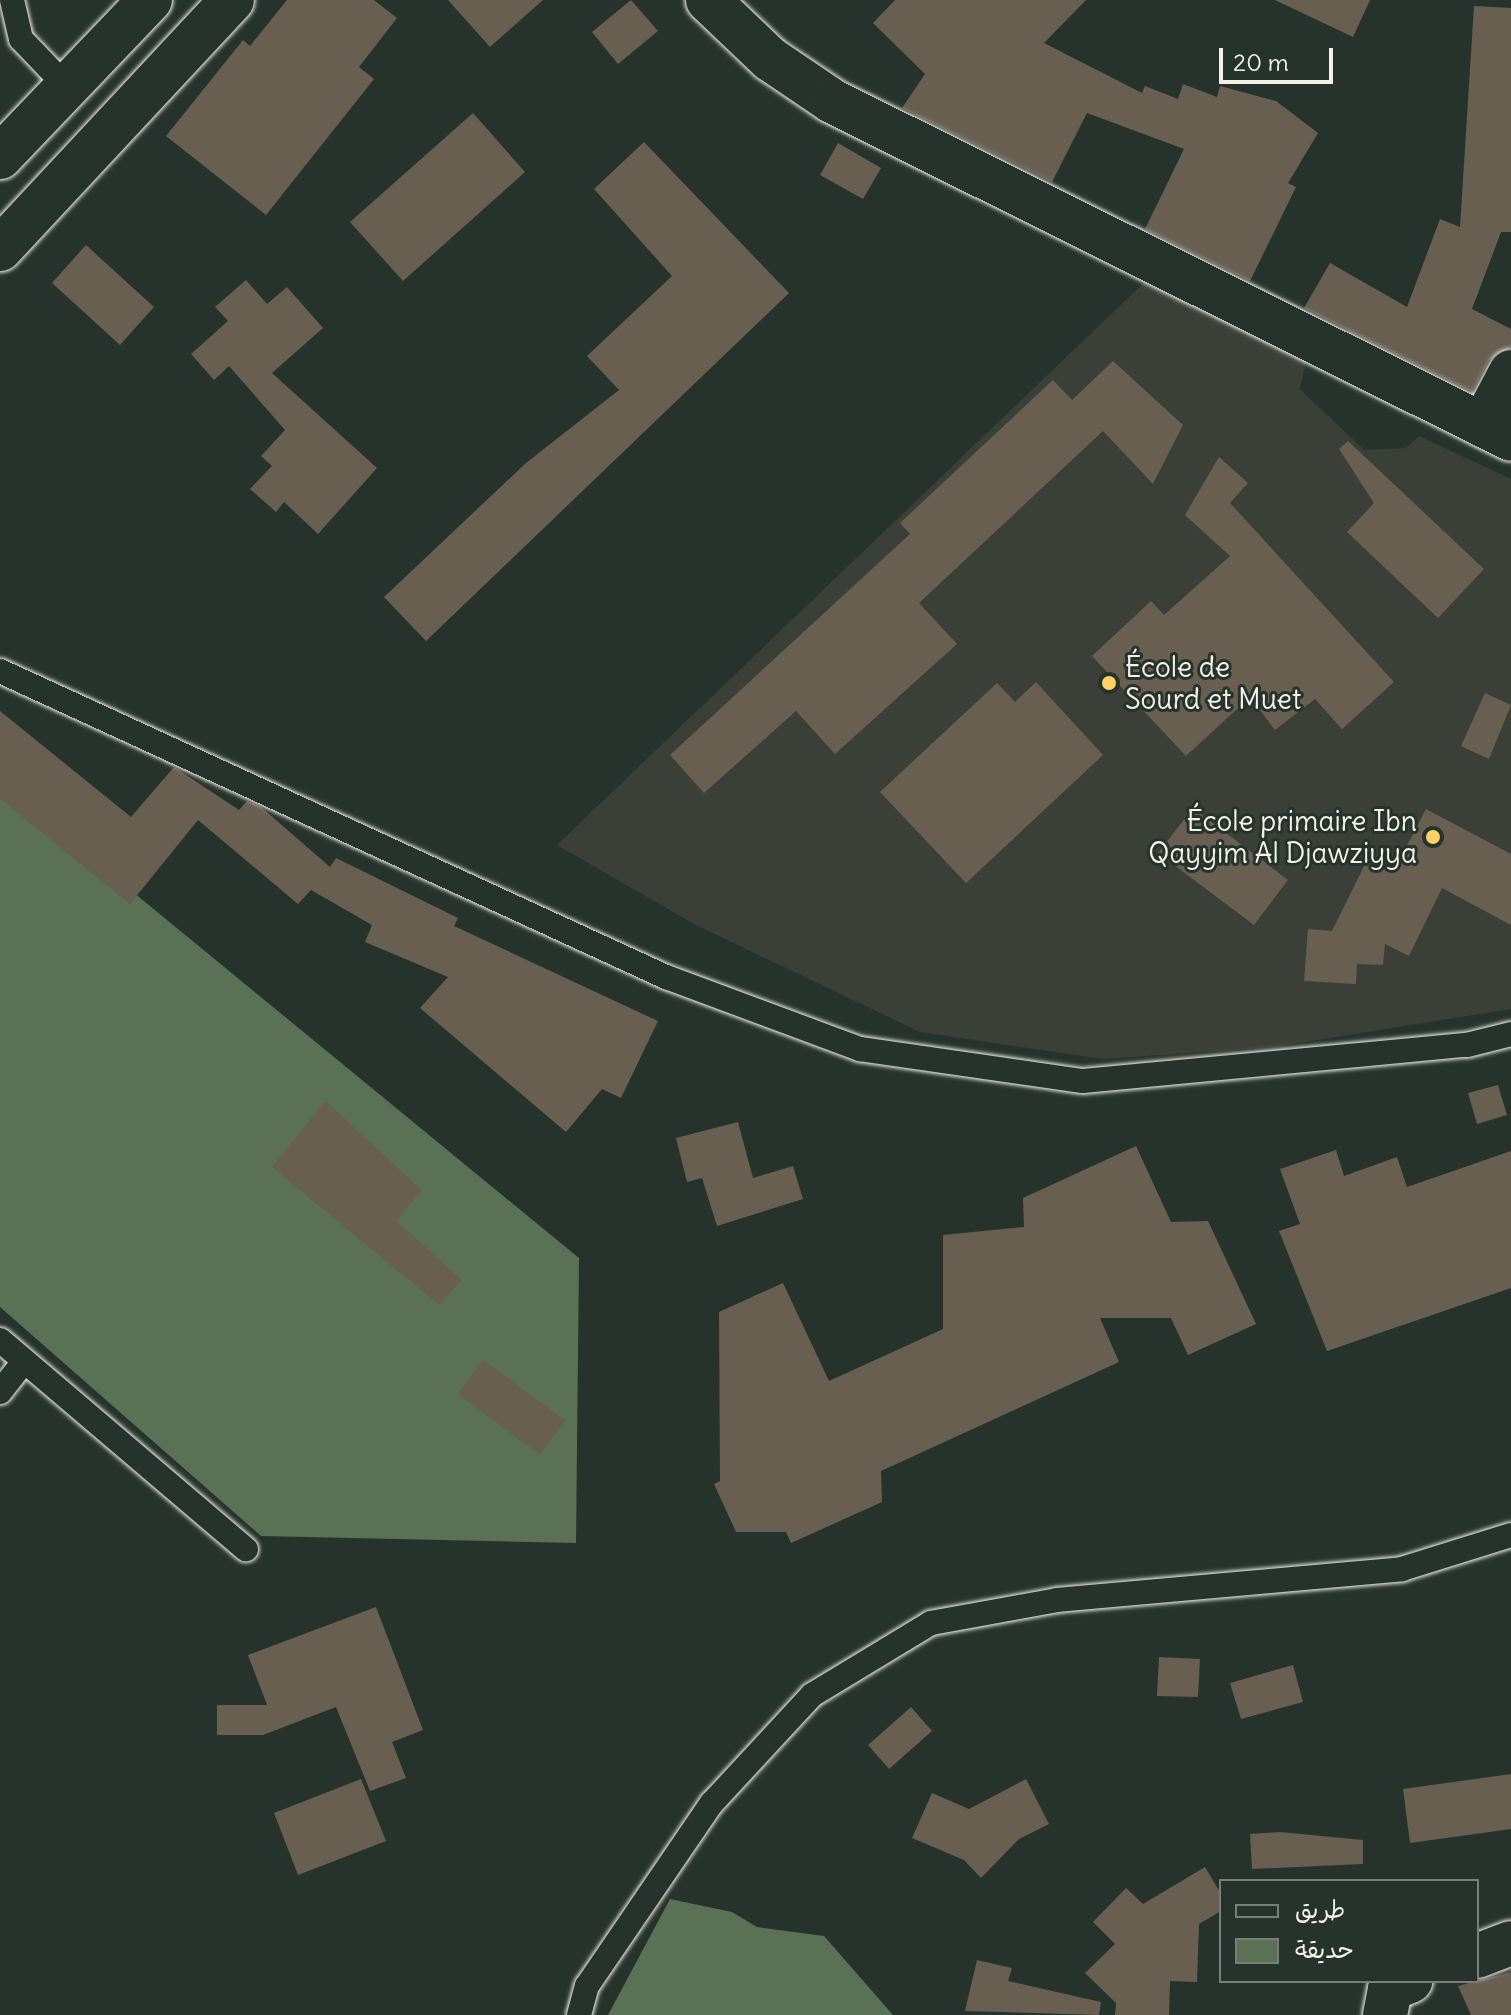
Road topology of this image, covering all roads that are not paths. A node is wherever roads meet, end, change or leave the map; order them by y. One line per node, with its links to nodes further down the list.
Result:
1 (12, 0): 5 (lane)
2 (150, 0): 5 (street)
3 (232, 0): 7 (street)
4 (708, 0): 9 (street)
5 (68, 88): 6 (street)
6 (0, 157)
7 (0, 249)
8 (1511, 372): 9 (street)
9 (1497, 432)
10 (0, 671): 11 (lane)
11 (1511, 1034)
12 (0, 1340): 13 (lane)
13 (24, 1361): 14 (lane); 16 (lane)
14 (0, 1392)
15 (1511, 1535): 20 (lane)
16 (246, 1549)
17 (1511, 1943): 18 (street)
18 (1479, 1955)
19 (1405, 1983): 21 (street)
20 (579, 2015)
21 (1385, 2015)

